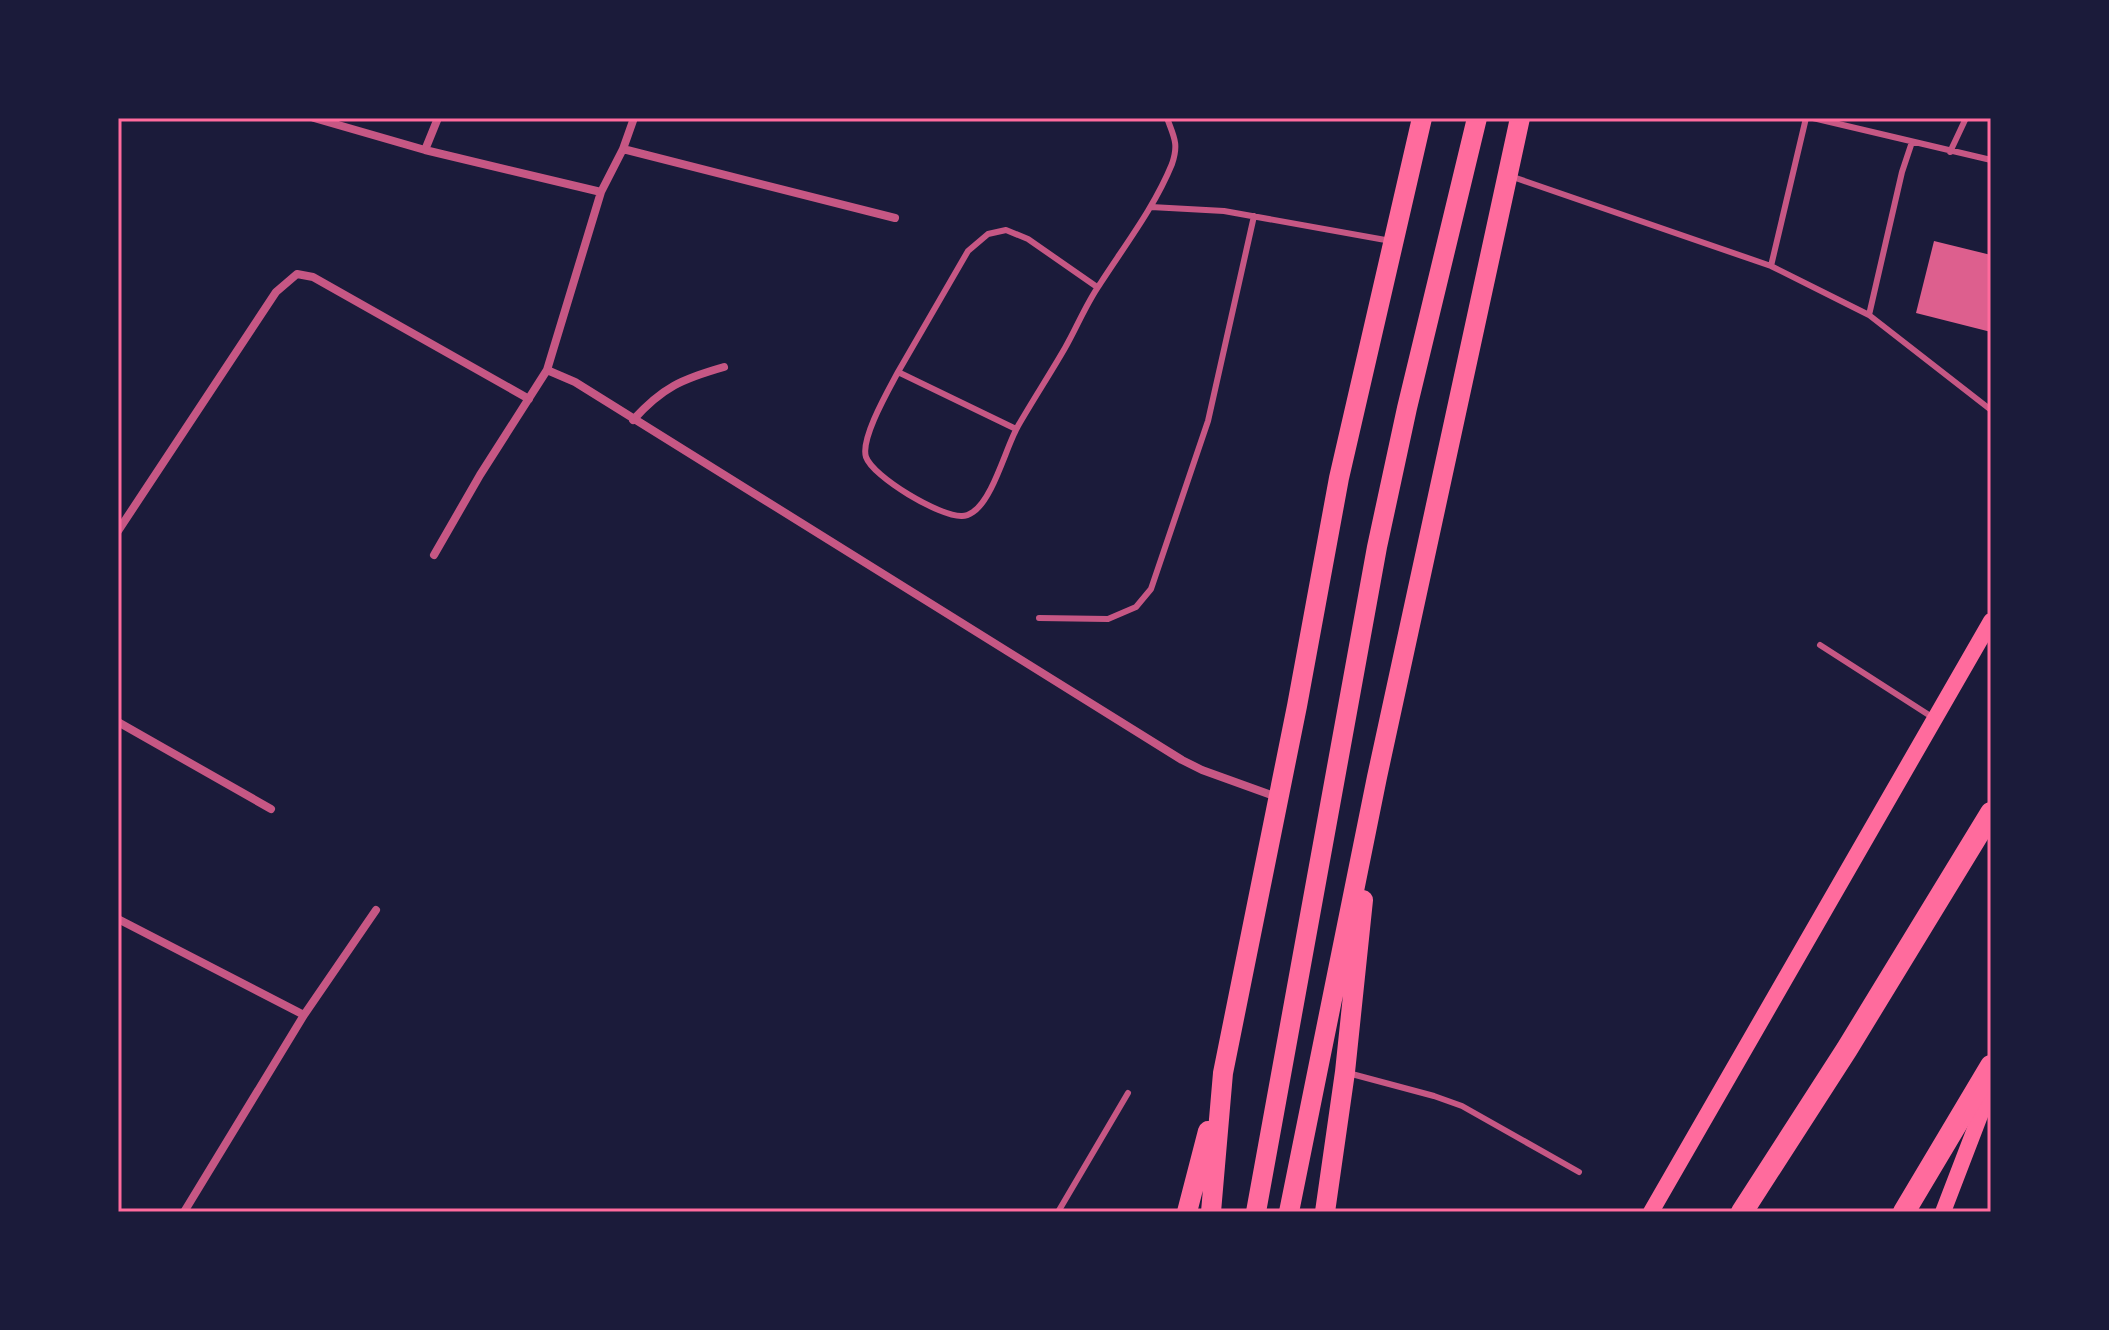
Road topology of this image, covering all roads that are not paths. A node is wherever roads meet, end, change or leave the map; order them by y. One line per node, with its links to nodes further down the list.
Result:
1 (314, 118): 13 (street)
2 (438, 118): 13 (street)
3 (634, 118): 12 (street)
4 (1167, 118): 18 (lane)
5 (1422, 118): 21 (main road)
6 (1477, 118): 56 (main road)
7 (1520, 118): 16 (main road)
8 (1806, 118): 22 (lane)
9 (1813, 118): 11 (lane)
10 (1966, 118): 14 (lane)
11 (1912, 142): 14 (lane); 24 (lane)
12 (623, 149): 17 (street); 20 (street)
13 (425, 150): 17 (street)
14 (1950, 152): 15 (lane)
15 (1991, 160)
16 (1508, 176): 22 (lane); 39 (main road)
17 (601, 192): 26 (street)
18 (1151, 207): 19 (lane); 23 (lane)
19 (1254, 216): 21 (lane); 34 (lane)
20 (895, 218)
21 (1394, 242): 40 (main road)
22 (1771, 266): 24 (lane)
23 (1097, 287): 27 (lane); 31 (lane)
24 (1869, 315): 29 (lane)
25 (724, 367): 30 (street)
26 (547, 370): 28 (street); 30 (street)
27 (898, 372): 31 (lane); 31 (lane)
28 (529, 399): 32 (street); 33 (street)
29 (1991, 410)
30 (633, 420): 40 (street)
31 (1016, 429)
32 (118, 531)
33 (434, 555)
34 (1039, 618)
35 (1991, 621): 37 (main road)
36 (1820, 645): 37 (lane)
37 (1935, 720): 59 (main road)
38 (118, 722): 41 (street)
39 (1377, 777): 47 (main road); 57 (main road)
40 (1278, 798): 48 (main road)
41 (271, 809)
42 (1991, 813): 60 (highway)
43 (376, 910): 45 (street)
44 (118, 919): 45 (street)
45 (304, 1015): 52 (street)
46 (1991, 1066): 61 (highway)
47 (1345, 1072): 51 (lane); 58 (main road)
48 (1223, 1073): 54 (main road); 55 (main road)
49 (1991, 1087): 62 (main road)
50 (1128, 1093): 53 (lane)
51 (1579, 1172)
52 (184, 1212)
53 (1058, 1212)
54 (1187, 1212)
55 (1211, 1212)
56 (1256, 1212)
57 (1289, 1212)
58 (1325, 1212)
59 (1651, 1212)
60 (1742, 1212)
61 (1904, 1212)
62 (1943, 1212)

